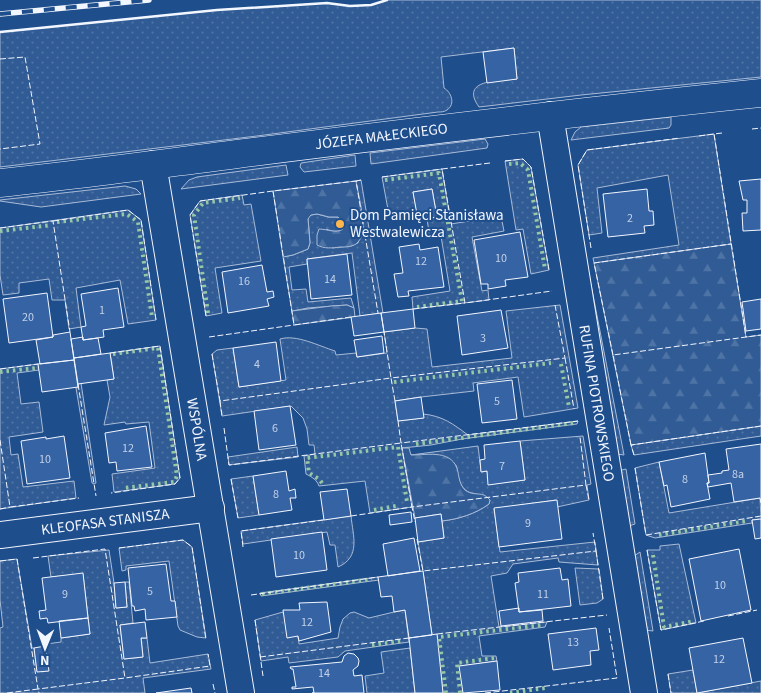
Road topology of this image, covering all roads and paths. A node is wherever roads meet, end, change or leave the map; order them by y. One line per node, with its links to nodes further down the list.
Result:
1 (761, 93): 2 (street, JÓZEFA MAŁECKIEGO)
2 (550, 115): 3 (street, JÓZEFA MAŁECKIEGO); 8 (street, RUFINA PIOTROWSKIEGO)
3 (153, 164): 4 (street, JÓZEFA MAŁECKIEGO); 5 (street, WSPÓLNA)
4 (0, 183)
5 (211, 508): 6 (street, KLEOFASA STANISZA); 7 (street, WSPÓLNA)
6 (0, 535)
7 (241, 693)
8 (644, 693)

